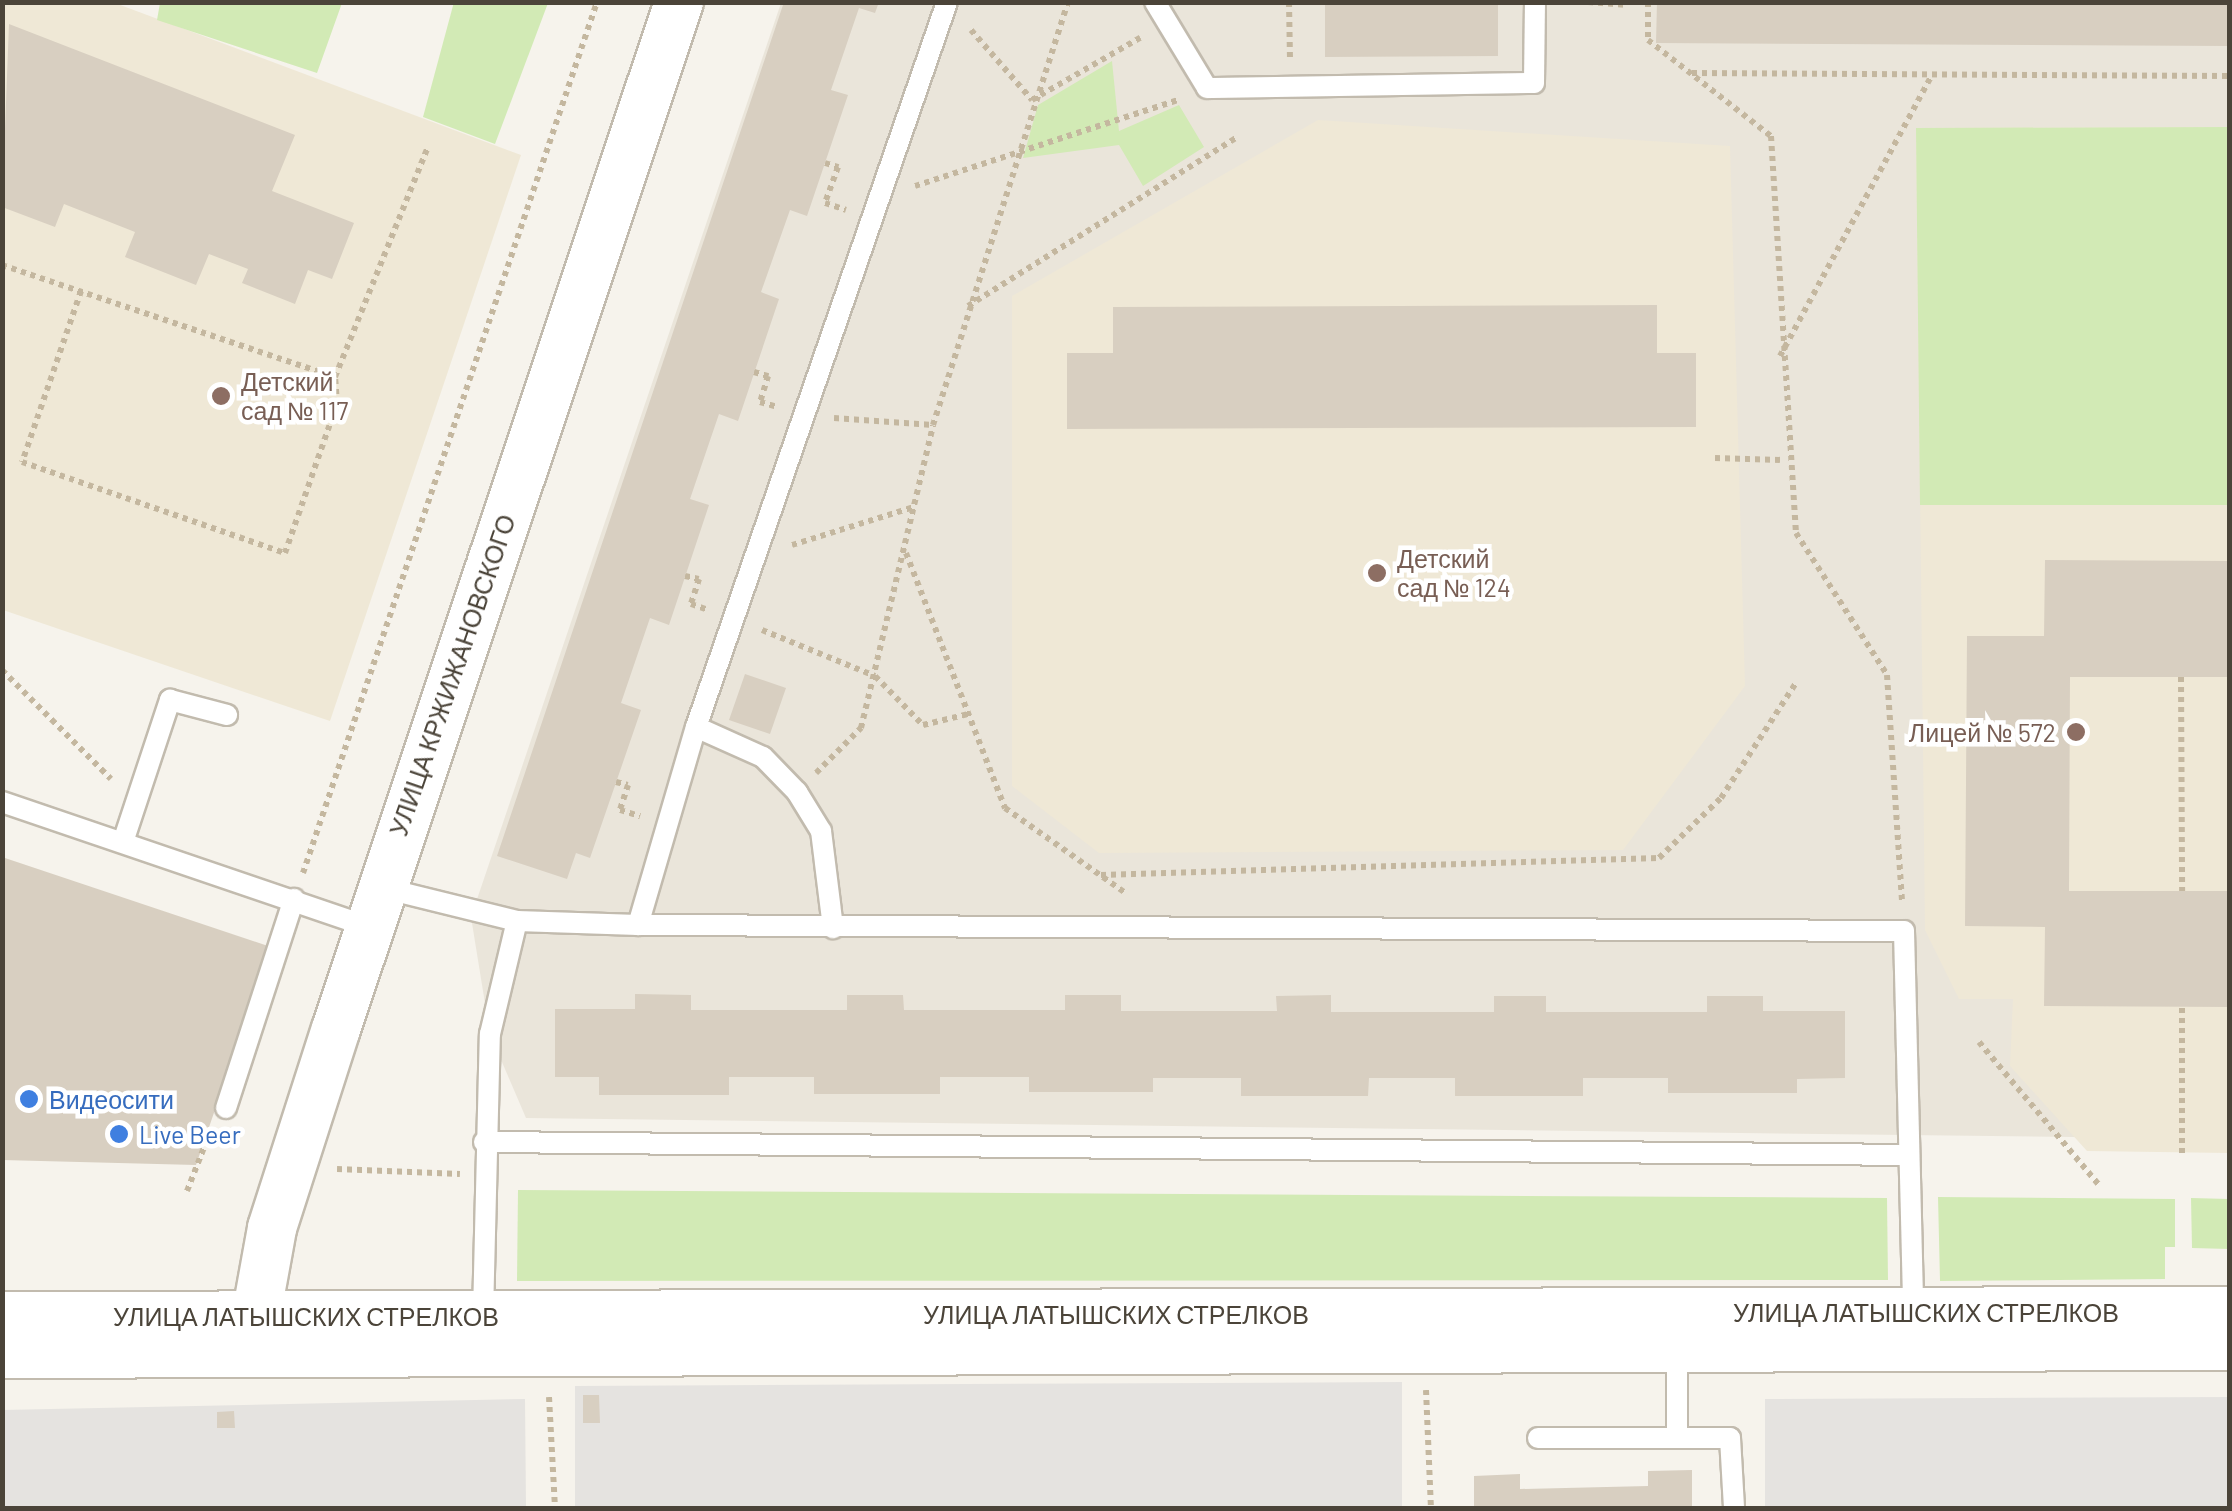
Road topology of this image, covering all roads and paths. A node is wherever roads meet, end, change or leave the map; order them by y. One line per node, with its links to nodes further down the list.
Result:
1 (598, 2): 56 (path)
2 (678, 2): 57 (street, УЛИЦА КРЖИЖАНОВСКОГО)
3 (1068, 2): 17 (path)
4 (1155, 2): 11 (lane)
5 (1289, 2): 15 (path)
6 (1535, 2): 15 (lane)
7 (1588, 2): 10 (path)
8 (1648, 2): 12 (path)
9 (947, 3): 17 (path); 22 (lane)
10 (1628, 5)
11 (1167, 22): 16 (lane); 17 (path)
12 (1690, 74): 13 (path); 27 (path)
13 (1932, 76): 14 (path); 27 (path)
14 (2230, 76)
15 (1290, 80): 16 (lane)
16 (1207, 88): 20 (path)
17 (1032, 100): 20 (path)
18 (1237, 136): 26 (path)
19 (427, 149): 29 (path)
20 (1016, 156): 22 (path); 26 (path)
21 (825, 162): 23 (path)
22 (880, 196): 31 (lane)
23 (825, 204)
24 (2, 265): 25 (path)
25 (81, 291): 29 (path); 29 (path)
26 (967, 307): 32 (path)
27 (1779, 357): 34 (path)
28 (754, 372): 30 (path)
29 (336, 377)
30 (760, 402)
31 (804, 416): 32 (path); 37 (lane)
32 (933, 425): 35 (path)
33 (1714, 458): 34 (path)
34 (1784, 460): 62 (path)
35 (915, 507): 36 (path); 37 (path)
36 (905, 551): 42 (path); 45 (path)
37 (755, 556): 40 (lane)
38 (685, 576): 39 (path)
39 (690, 604)
40 (733, 619): 42 (path); 47 (lane)
41 (2, 670): 51 (path)
42 (874, 676): 45 (path); 49 (path)
43 (2182, 677): 55 (path)
44 (1796, 684): 54 (path)
45 (968, 714): 54 (path)
46 (227, 716): 51 (lane)
47 (696, 727): 49 (lane); 59 (lane)
48 (616, 782): 52 (path)
49 (797, 792): 60 (lane)
50 (2, 802): 53 (lane)
51 (136, 803): 53 (lane)
52 (620, 810)
53 (123, 842): 56 (lane)
54 (1101, 875): 61 (path)
55 (2182, 891)
56 (294, 899): 57 (lane); 65 (lane)
57 (375, 907): 58 (lane); 78 (street, УЛИЦА КРЖИЖАНОВСКОГО)
58 (516, 921): 59 (lane); 66 (lane)
59 (638, 924): 60 (lane)
60 (833, 928): 61 (lane)
61 (1172, 928): 62 (lane)
62 (1904, 931): 68 (lane)
63 (2182, 1006): 67 (path)
64 (1979, 1042): 71 (path)
65 (226, 1108): 72 (path)
66 (484, 1142): 68 (lane); 70 (lane)
67 (2182, 1153)
68 (1909, 1154): 77 (lane)
69 (336, 1169): 70 (path)
70 (483, 1175): 75 (lane)
71 (2100, 1186)
72 (187, 1191)
73 (2230, 1311): 77 (street, УЛИЦА ЛАТЫШСКИХ СТРЕЛКОВ)
74 (2, 1316): 78 (street, УЛИЦА ЛАТЫШСКИХ СТРЕЛКОВ)
75 (483, 1316): 76 (street, УЛИЦА ЛАТЫШСКИХ СТРЕЛКОВ); 78 (street, УЛИЦА ЛАТЫШСКИХ СТРЕЛКОВ)
76 (1677, 1330): 77 (street, УЛИЦА ЛАТЫШСКИХ СТРЕЛКОВ); 78 (street, УЛИЦА ЛАТЫШСКИХ СТРЕЛКОВ); 82 (lane)
77 (1913, 1330): 79 (street, УЛИЦА ЛАТЫШСКИХ СТРЕЛКОВ)
78 (250, 1335): 80 (street, УЛИЦА ЛАТЫШСКИХ СТРЕЛКОВ)
79 (2230, 1346)
80 (2, 1354)
81 (1538, 1438): 82 (lane)
82 (1676, 1438): 83 (lane)
83 (1734, 1508)

